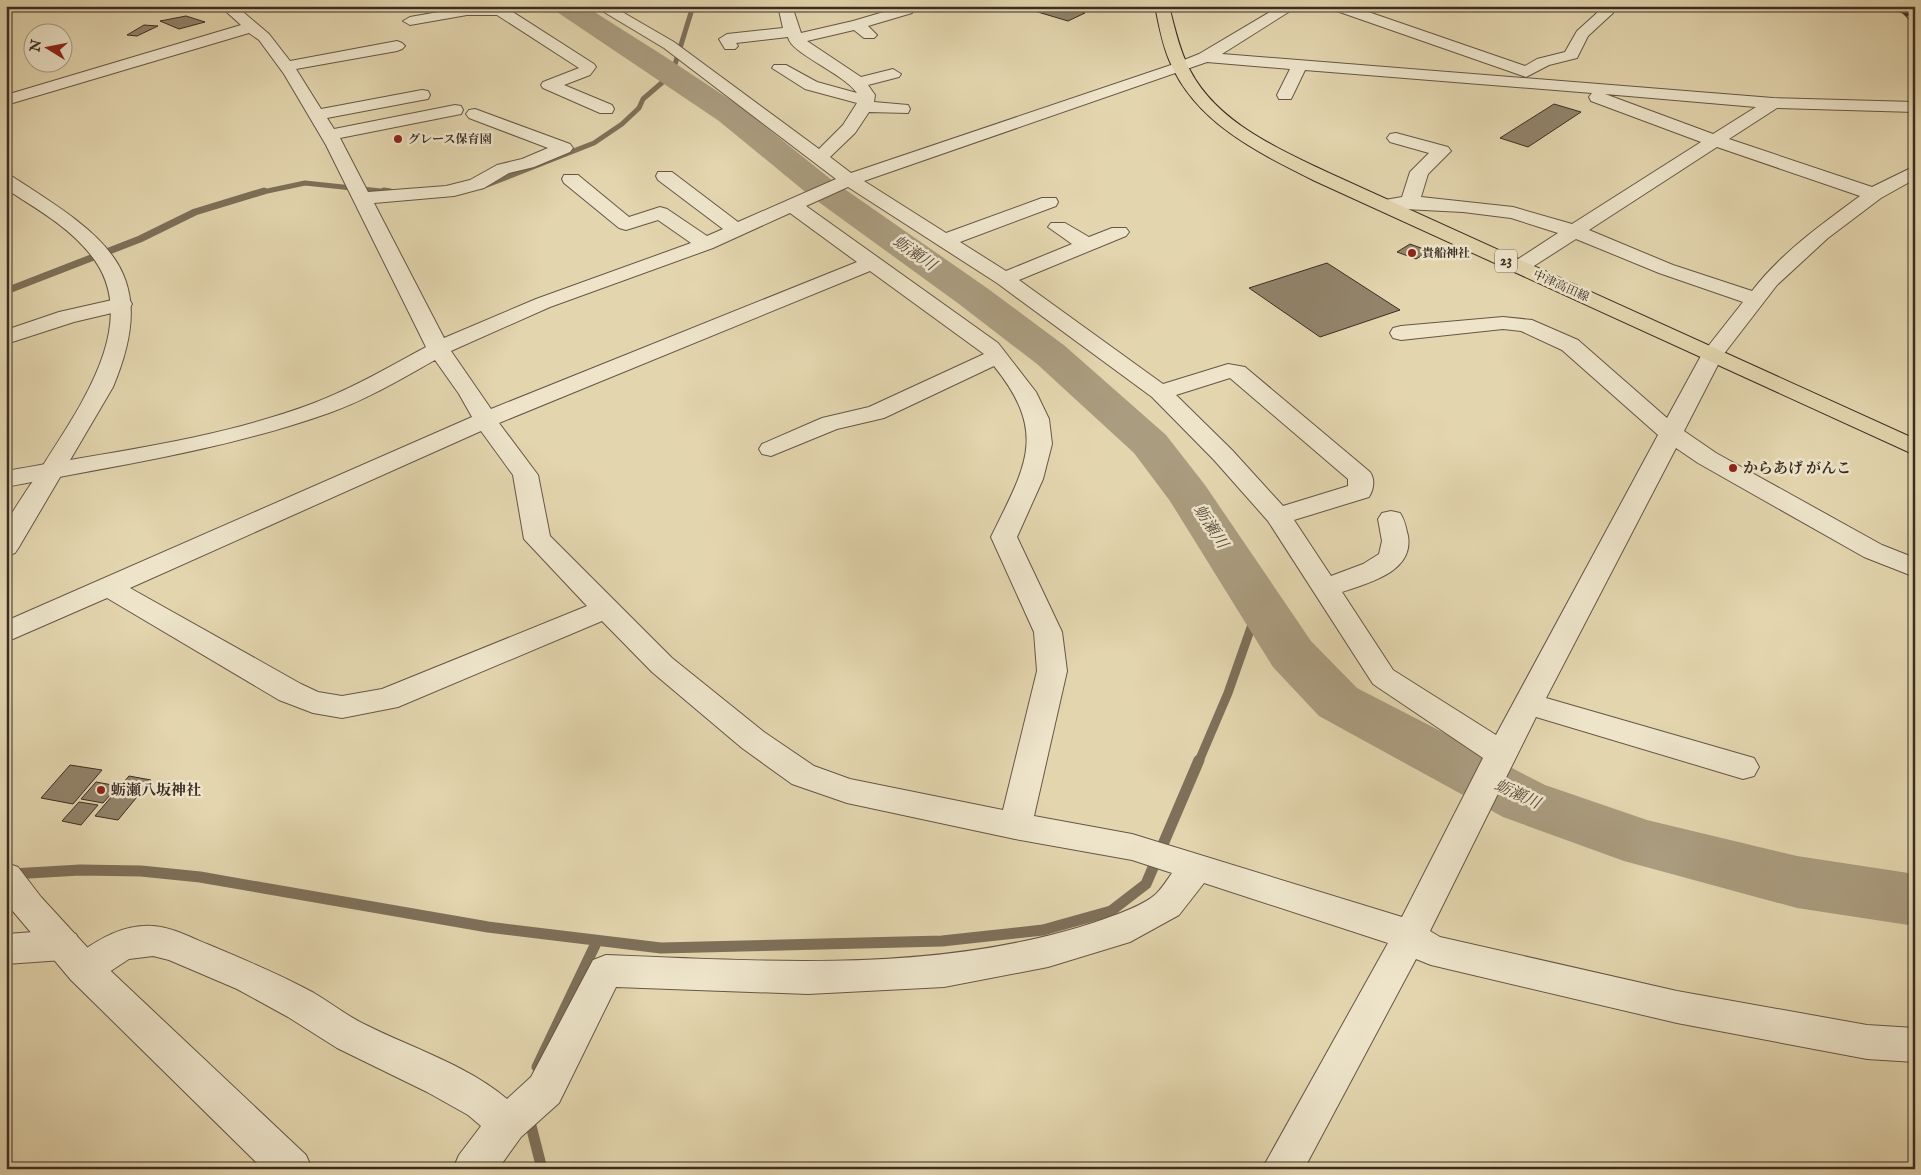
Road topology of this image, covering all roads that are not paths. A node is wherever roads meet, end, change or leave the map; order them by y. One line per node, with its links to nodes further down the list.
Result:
1 (601, 6): 41 (street)
2 (785, 6): 15 (street)
3 (1162, 6): 21 (main road, 中津高田線 / 23)
4 (1291, 6): 18 (street)
5 (1336, 6): 6 (street); 22 (street)
6 (1376, 6)
7 (1606, 6): 22 (street)
8 (1895, 6): 12 (street)
9 (231, 7): 14 (street)
10 (457, 9): 13 (street); 33 (street)
11 (907, 10): 15 (street)
12 (1915, 12)
13 (410, 21)
14 (252, 27): 20 (street); 29 (street)
15 (792, 36): 16 (street); 25 (street)
16 (727, 38)
17 (397, 46): 20 (street)
18 (1205, 57): 19 (street); 21 (street)
19 (1300, 64): 26 (street); 28 (street)
20 (286, 66): 37 (street)
21 (1180, 67): 46 (street); 52 (main road, 中津高田線 / 23)
22 (1526, 72): 26 (street)
23 (893, 74): 25 (street)
24 (765, 78): 30 (street)
25 (859, 82): 30 (street)
26 (1565, 85): 31 (street); 40 (street)
27 (422, 95): 37 (street)
28 (1284, 95)
29 (6, 100)
30 (865, 102): 34 (street); 41 (street)
31 (1773, 103): 32 (street); 40 (street)
32 (1915, 107)
33 (606, 109)
34 (902, 109)
35 (455, 110): 38 (street)
36 (475, 114): 48 (street)
37 (317, 115): 38 (street)
38 (329, 135): 48 (street)
39 (1396, 138): 50 (street)
40 (1713, 140): 47 (street); 55 (street)
41 (820, 157): 46 (street)
42 (1915, 171): 47 (street)
43 (665, 176): 54 (street)
44 (571, 179): 58 (street)
45 (6, 181): 64 (street)
46 (847, 182): 51 (street); 57 (street)
47 (1874, 194): 63 (street)
48 (360, 198): 67 (street)
49 (1049, 202): 57 (street)
50 (1411, 202): 52 (street); 55 (street)
51 (797, 205): 54 (street); 60 (street)
52 (1383, 205): 61 (main road, 中津高田線 / 23)
53 (1058, 227): 59 (street)
54 (738, 231): 58 (street)
55 (1573, 231): 61 (street); 63 (street)
56 (1119, 232): 59 (street)
57 (944, 241): 62 (street)
58 (706, 244): 67 (street)
59 (1087, 246): 62 (street)
60 (871, 263): 69 (street); 71 (street)
61 (1519, 267): 68 (main road, 中津高田線 / 23)
62 (1004, 279): 70 (street)
63 (1756, 299): 68 (street)
64 (121, 304): 66 (street); 75 (street)
65 (1401, 333): 72 (street)
66 (6, 337)
67 (438, 349): 71 (street); 75 (street)
68 (1713, 354): 72 (street); 73 (main road, 中津高田線 / 23)
69 (998, 356): 74 (street); 88 (street)
70 (1160, 392): 77 (street); 77 (street)
71 (485, 420): 81 (street); 83 (street)
72 (1672, 434): 80 (street); 85 (street)
73 (1915, 448)
74 (771, 449)
75 (54, 468): 76 (street); 79 (street)
76 (6, 479)
77 (1278, 516): 82 (street)
78 (1391, 519): 82 (street)
79 (6, 547)
80 (1915, 568)
81 (108, 587): 83 (street); 84 (street)
82 (1325, 588): 86 (street)
83 (605, 609): 88 (street)
84 (6, 632)
85 (1528, 704): 86 (street); 87 (street)
86 (1501, 754): 91 (street)
87 (1743, 767)
88 (1014, 826): 89 (street)
89 (1188, 866): 91 (street); 95 (street)
90 (6, 877): 93 (street)
91 (1410, 936): 94 (street); 98 (street)
92 (6, 950): 93 (street)
93 (74, 957): 95 (street); 96 (street)
94 (1915, 1045)
95 (508, 1123): 97 (street)
96 (292, 1169)
97 (473, 1169)
98 (1282, 1169)

